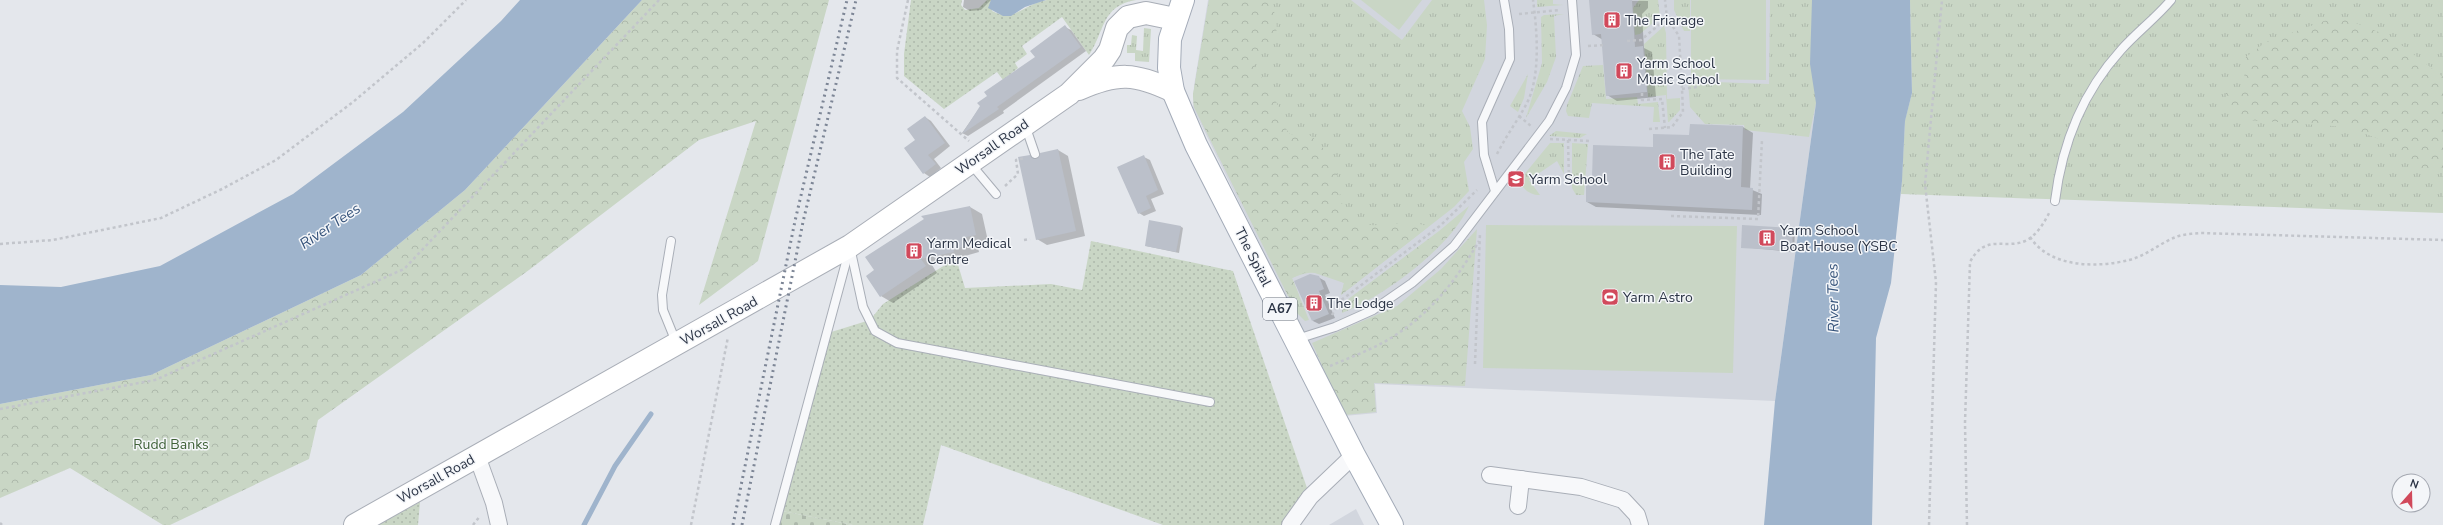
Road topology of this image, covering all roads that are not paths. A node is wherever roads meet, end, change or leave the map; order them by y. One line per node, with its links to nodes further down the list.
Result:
1 (1504, 0): 10 (lane)
2 (1572, 0): 10 (lane)
3 (2171, 0): 12 (lane)
4 (1179, 9): 5 (main road, The Spital / A67); 6 (main road, Worsall Road)
5 (1173, 91): 6 (main road, Worsall Road); 15 (main road, The Spital / A67)
6 (1069, 94): 7 (main road, Worsall Road)
7 (1024, 124): 8 (main road, Worsall Road); 9 (lane)
8 (971, 153): 11 (lane); 14 (main road, Worsall Road)
9 (1035, 154)
10 (1495, 191): 15 (lane)
11 (996, 194)
12 (2054, 201)
13 (671, 241): 16 (lane)
14 (850, 246): 16 (main road, Worsall Road); 17 (lane); 25 (lane)
15 (1296, 340): 18 (main road, The Spital / A67)
16 (678, 344): 19 (main road, Worsall Road)
17 (1210, 402)
18 (1354, 455): 26 (street); 27 (main road, The Spital / A67)
19 (477, 456): 23 (main road, Worsall Road); 24 (street)
20 (1490, 475): 21 (street)
21 (1521, 479): 22 (street); 28 (street)
22 (1518, 506)
23 (355, 525)
24 (498, 525)
25 (775, 525)
26 (1290, 525)
27 (1392, 525)
28 (1640, 525)

